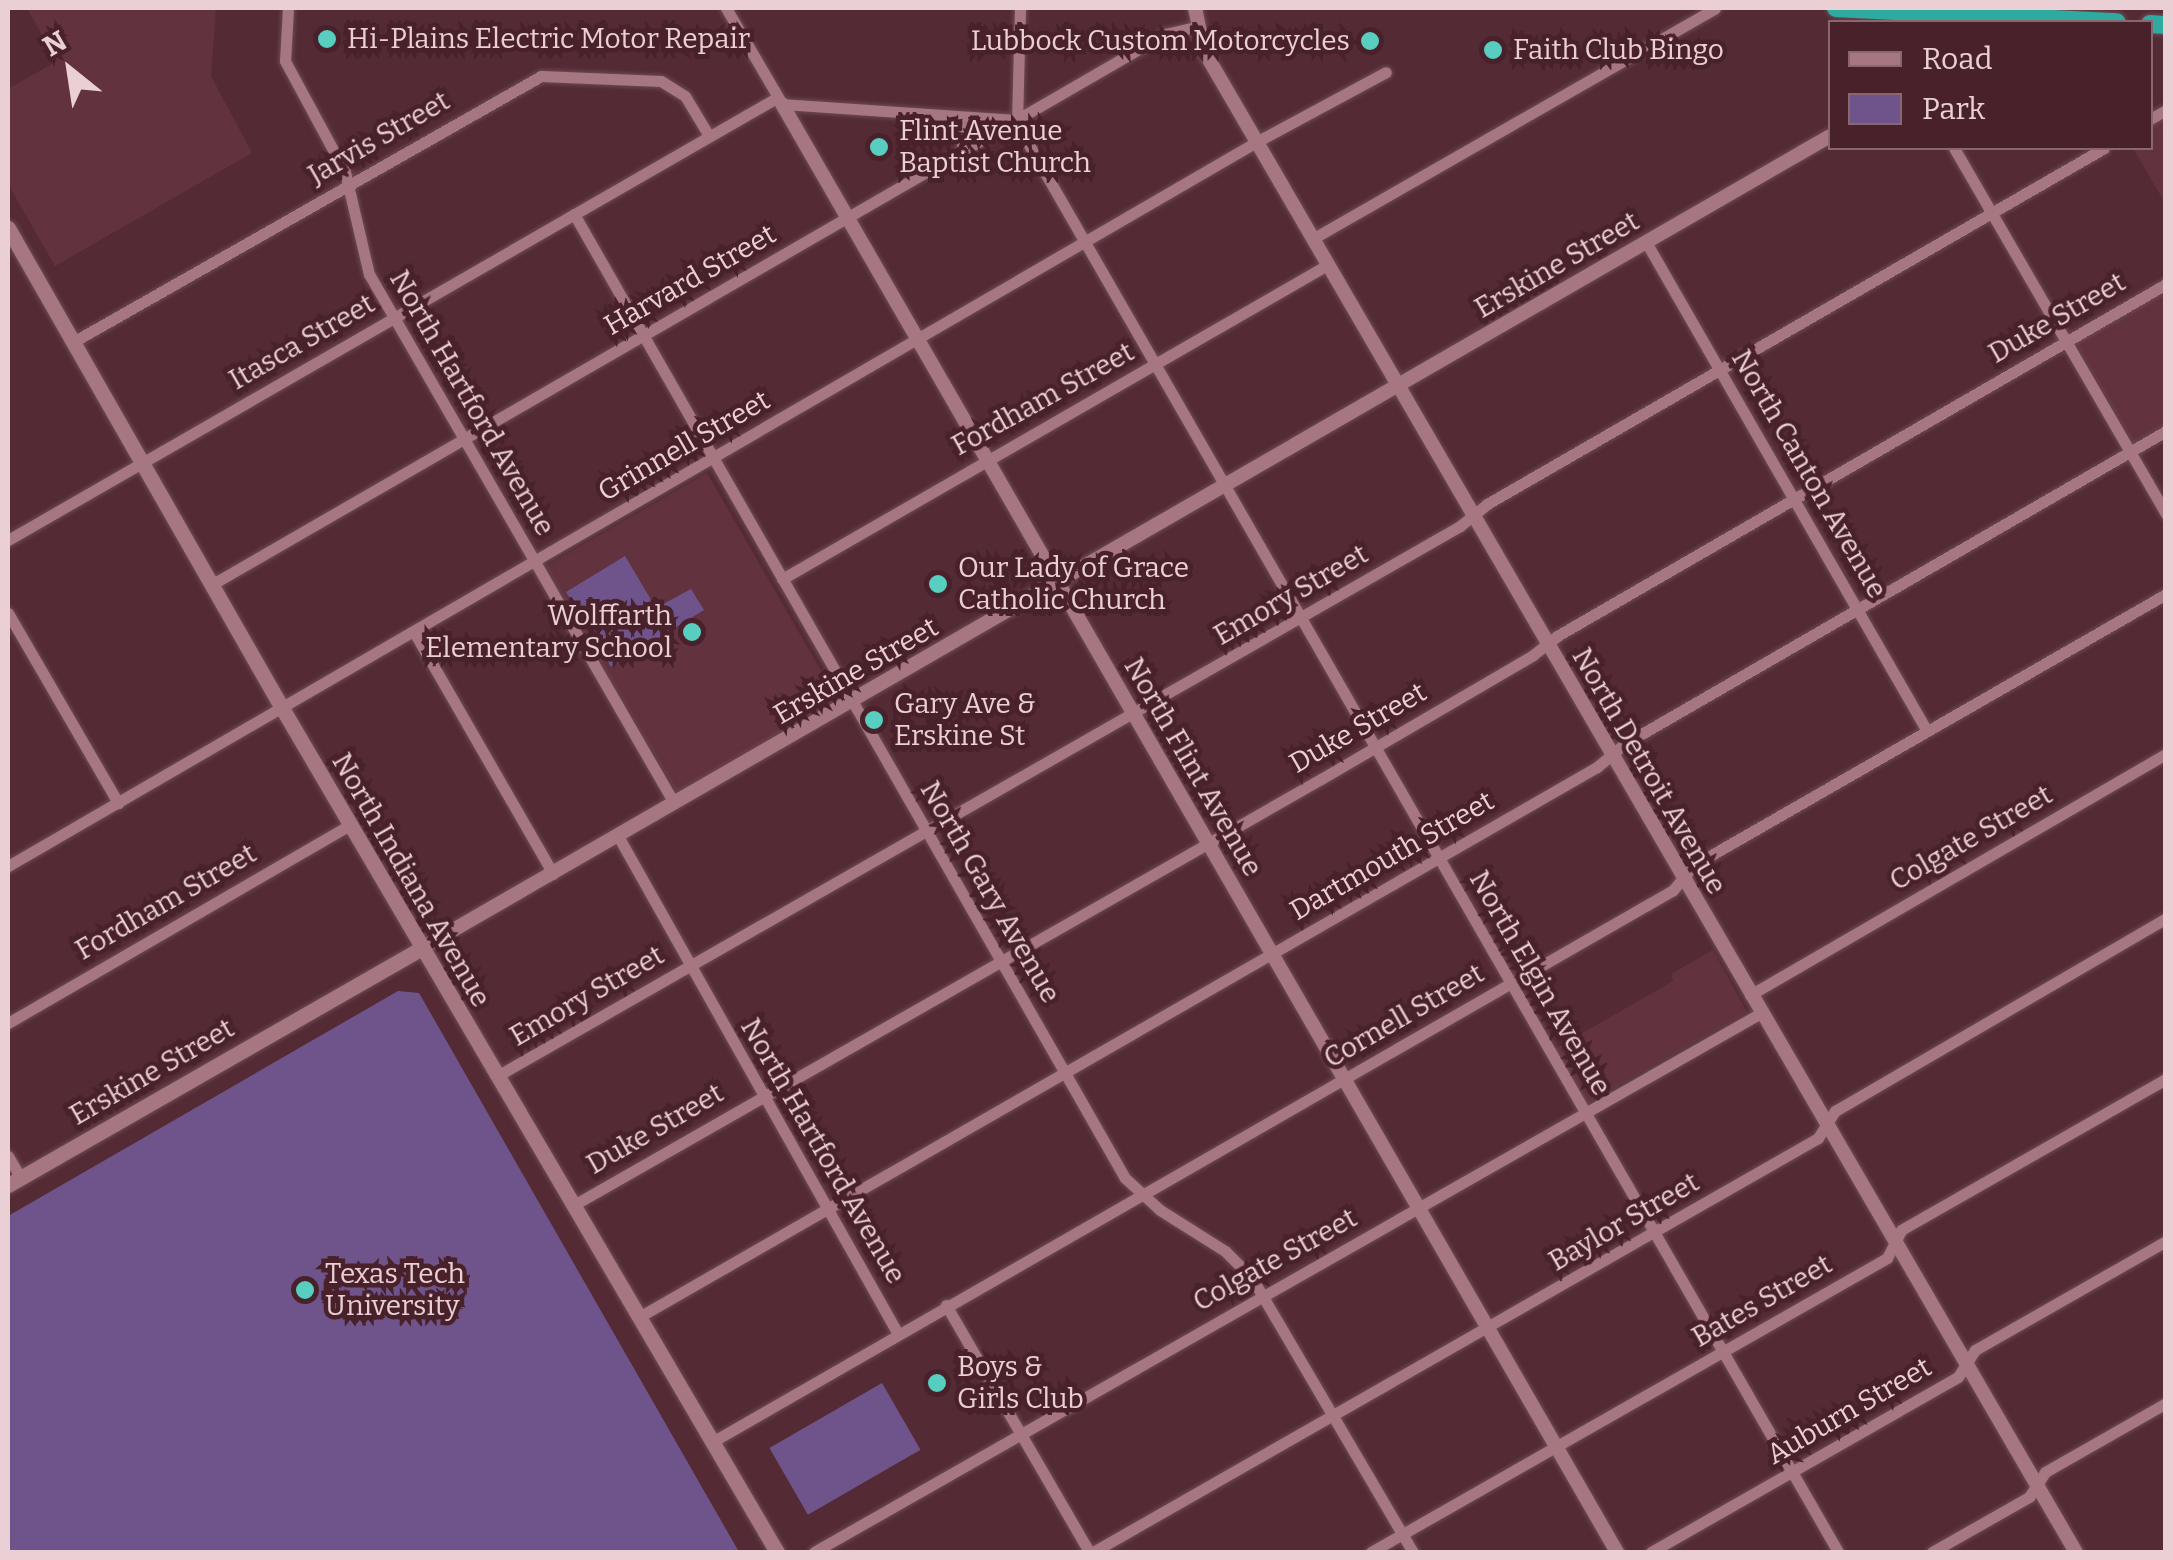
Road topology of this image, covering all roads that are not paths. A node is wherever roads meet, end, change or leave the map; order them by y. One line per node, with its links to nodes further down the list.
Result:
1 (288, 8): 19 (street, North Hartford Avenue)
2 (726, 8): 10 (street, North Flint Avenue)
3 (1020, 8): 12 (street)
4 (1195, 8): 8 (street, North Detroit Avenue)
5 (1714, 8): 24 (street)
6 (1836, 8): 7 (highway)
7 (2000, 20)
8 (1196, 27): 12 (street, Harvard Street); 15 (street, North Detroit Avenue)
9 (1386, 72): 15 (street, Grinnell Street)
10 (780, 101): 11 (street); 13 (street, Itasca Street); 22 (street, North Flint Avenue)
11 (954, 116): 12 (street); 18 (street)
12 (1016, 120): 18 (street, Harvard Street); 26 (street, North Elgin Avenue)
13 (709, 136): 19 (street, Jarvis Street); 21 (street, Itasca Street)
14 (1828, 137): 25 (street, Erskine Street)
15 (1258, 142): 24 (street, North Detroit Avenue); 26 (street, Grinnell Street)
16 (1955, 150): 20 (street)
17 (2101, 150): 20 (street, Emory Street)
18 (961, 152): 22 (street, Harvard Street)
19 (348, 185): 29 (street, North Hartford Avenue); 32 (street, Jarvis Street)
20 (1992, 213): 33 (street); 35 (street, Emory Street)
21 (574, 214): 29 (street, Itasca Street); 30 (street, North Gary Avenue)
22 (848, 218): 30 (street, Harvard Street); 31 (street, North Flint Avenue)
23 (8, 228): 32 (main road, North Indiana Avenue)
24 (1314, 238): 27 (street, North Detroit Avenue)
25 (1646, 242): 35 (street, North Canton Avenue); 36 (street, Erskine Street)
26 (1084, 243): 31 (street, Grinnell Street); 34 (street, North Elgin Avenue)
27 (1329, 264): 34 (street, Fordham Street); 36 (street, North Detroit Avenue)
28 (2166, 284): 33 (street, Duke Street)
29 (393, 318): 38 (street, North Hartford Avenue); 42 (street, Itasca Street)
30 (645, 335): 38 (street, Harvard Street); 40 (street, North Gary Avenue)
31 (918, 339): 40 (street, Grinnell Street); 41 (street, North Flint Avenue)
32 (74, 342): 42 (main road, North Indiana Avenue)
33 (2067, 342): 39 (street); 44 (street, Duke Street)
34 (1154, 365): 41 (street, Fordham Street); 43 (street, North Elgin Avenue)
35 (1720, 370): 44 (street, North Canton Avenue); 46 (street, Emory Street)
36 (1399, 386): 43 (street, Erskine Street); 46 (street, North Detroit Avenue)
37 (2166, 431): 39 (street, Dartmouth Street)
38 (465, 439): 48 (street, North Hartford Avenue); 51 (street, Harvard Street)
39 (2130, 452): 45 (street); 53 (street, Dartmouth Street)
40 (713, 458): 48 (street, Grinnell Street); 49 (street, North Gary Avenue)
41 (986, 459): 49 (street, Fordham Street); 50 (street, North Flint Avenue)
42 (142, 463): 47 (street, Itasca Street); 51 (main road, North Indiana Avenue)
43 (1225, 488): 50 (street, Erskine Street); 55 (street, North Elgin Avenue)
44 (1795, 499): 53 (street, North Canton Avenue); 57 (street, Duke Street)
45 (2166, 514)
46 (1473, 516): 55 (street, Emory Street); 57 (street, North Detroit Avenue)
47 (8, 540)
48 (534, 562): 56 (street, Grinnell Street); 66 (street, North Hartford Avenue)
49 (782, 580): 58 (street, North Gary Avenue)
50 (1058, 584): 58 (street, Erskine Street); 60 (street, North Flint Avenue)
51 (211, 585): 59 (main road, North Indiana Avenue)
52 (2166, 594): 61 (street, Cornell Street)
53 (1858, 610): 61 (street, North Canton Avenue); 64 (street, Dartmouth Street)
54 (8, 612): 65 (street)
55 (1300, 618): 60 (street, Emory Street); 62 (street, North Elgin Avenue)
56 (414, 632): 59 (street, Grinnell Street); 73 (street)
57 (1547, 644): 62 (street, Duke Street); 64 (street, North Detroit Avenue)
58 (852, 702): 66 (street, Erskine Street); 68 (street, North Gary Avenue)
59 (282, 708): 65 (street, Grinnell Street); 67 (main road, North Indiana Avenue)
60 (1134, 714): 68 (street, Emory Street); 70 (street, North Flint Avenue)
61 (1927, 731): 74 (street, Cornell Street)
62 (1375, 747): 70 (street, Duke Street); 71 (street, North Elgin Avenue)
63 (2166, 754): 81 (street, Colgate Street)
64 (1611, 755): 71 (street, Dartmouth Street); 74 (street, North Detroit Avenue)
65 (118, 803): 72 (street, Grinnell Street)
66 (674, 804): 69 (street, Erskine Street)
67 (350, 825): 76 (main road, North Indiana Avenue); 83 (street, Fordham Street)
68 (927, 833): 78 (street, North Gary Avenue); 79 (street, Emory Street)
69 (618, 836): 73 (street, Erskine Street); 79 (street, North Hartford Avenue)
70 (1208, 843): 77 (street, North Flint Avenue); 78 (street, Duke Street)
71 (1439, 857): 77 (street, Dartmouth Street); 80 (street, North Elgin Avenue)
72 (8, 866)
73 (553, 874): 76 (street, Erskine Street)
74 (1683, 879): 80 (street, Cornell Street); 81 (street, North Detroit Avenue)
75 (2166, 918): 90 (street, Baylor Street)
76 (422, 948): 85 (main road, North Indiana Avenue); 92 (main road, Erskine Street)
77 (1272, 954): 84 (street, Dartmouth Street); 87 (street, North Flint Avenue)
78 (1001, 961): 84 (street, North Gary Avenue); 88 (street, Duke Street)
79 (690, 966): 85 (street, Emory Street); 88 (street, North Hartford Avenue)
80 (1511, 983): 87 (street, Cornell Street); 89 (street, North Elgin Avenue)
81 (1750, 995): 82 (street, North Detroit Avenue)
82 (1760, 1013): 89 (street, Colgate Street); 90 (street, North Detroit Avenue)
83 (8, 1022)
84 (1065, 1073): 93 (street, North Gary Avenue); 96 (street, Dartmouth Street)
85 (496, 1076): 94 (main road, North Indiana Avenue)
86 (2166, 1079): 99 (street, Bates Street)
87 (1344, 1080): 93 (street, Cornell Street); 95 (street, North Flint Avenue)
88 (763, 1096): 94 (street, Duke Street); 96 (street, North Hartford Avenue)
89 (1586, 1113): 95 (street, Colgate Street); 97 (street, North Elgin Avenue)
90 (1826, 1125): 97 (street, Baylor Street); 99 (street, North Detroit Avenue)
91 (8, 1156): 92 (street)
92 (14, 1181)
93 (1141, 1195): 100 (street, North Gary Avenue); 101 (street, Cornell Street)
94 (572, 1206): 102 (main road, North Indiana Avenue)
95 (1418, 1208): 100 (street, Colgate Street); 103 (street, North Flint Avenue)
96 (828, 1210): 102 (street, Dartmouth Street); 104 (street, North Hartford Avenue)
97 (1655, 1233): 103 (street, Baylor Street); 105 (street, North Elgin Avenue)
98 (2166, 1241): 106 (street, Auburn Street)
99 (1894, 1243): 105 (street, Bates Street); 106 (street, North Detroit Avenue)
100 (1264, 1295): 108 (street, North Gary Avenue); 109 (street, Colgate Street)
101 (946, 1305): 104 (street, Cornell Street); 109 (street)
102 (639, 1317): 110 (main road, North Indiana Avenue)
103 (1488, 1329): 108 (street, Baylor Street); 111 (street, North Flint Avenue)
104 (898, 1334): 110 (street, Cornell Street)
105 (1723, 1352): 111 (street, Bates Street); 112 (street, North Elgin Avenue)
106 (1966, 1365): 112 (street, Auburn Street); 113 (street, North Detroit Avenue)
107 (2166, 1404): 113 (street)
108 (1334, 1415): 114 (street, North Gary Avenue); 117 (street, Baylor Street)
109 (1020, 1434): 116 (street, Colgate Street); 117 (street)
110 (712, 1442): 115 (main road, North Indiana Avenue)
111 (1556, 1448): 114 (street, Bates Street); 120 (street, North Flint Avenue)
112 (1792, 1472): 121 (street, Auburn Street); 122 (street, North Elgin Avenue)
113 (2037, 1485): 123 (street); 124 (street, North Detroit Avenue)
114 (1403, 1535): 118 (street, Bates Street); 119 (street, North Gary Avenue)
115 (777, 1552)
116 (814, 1552)
117 (1091, 1552)
118 (1370, 1552)
119 (1413, 1552)
120 (1616, 1552)
121 (1651, 1552)
122 (1838, 1552)
123 (1932, 1552)
124 (2076, 1552)

